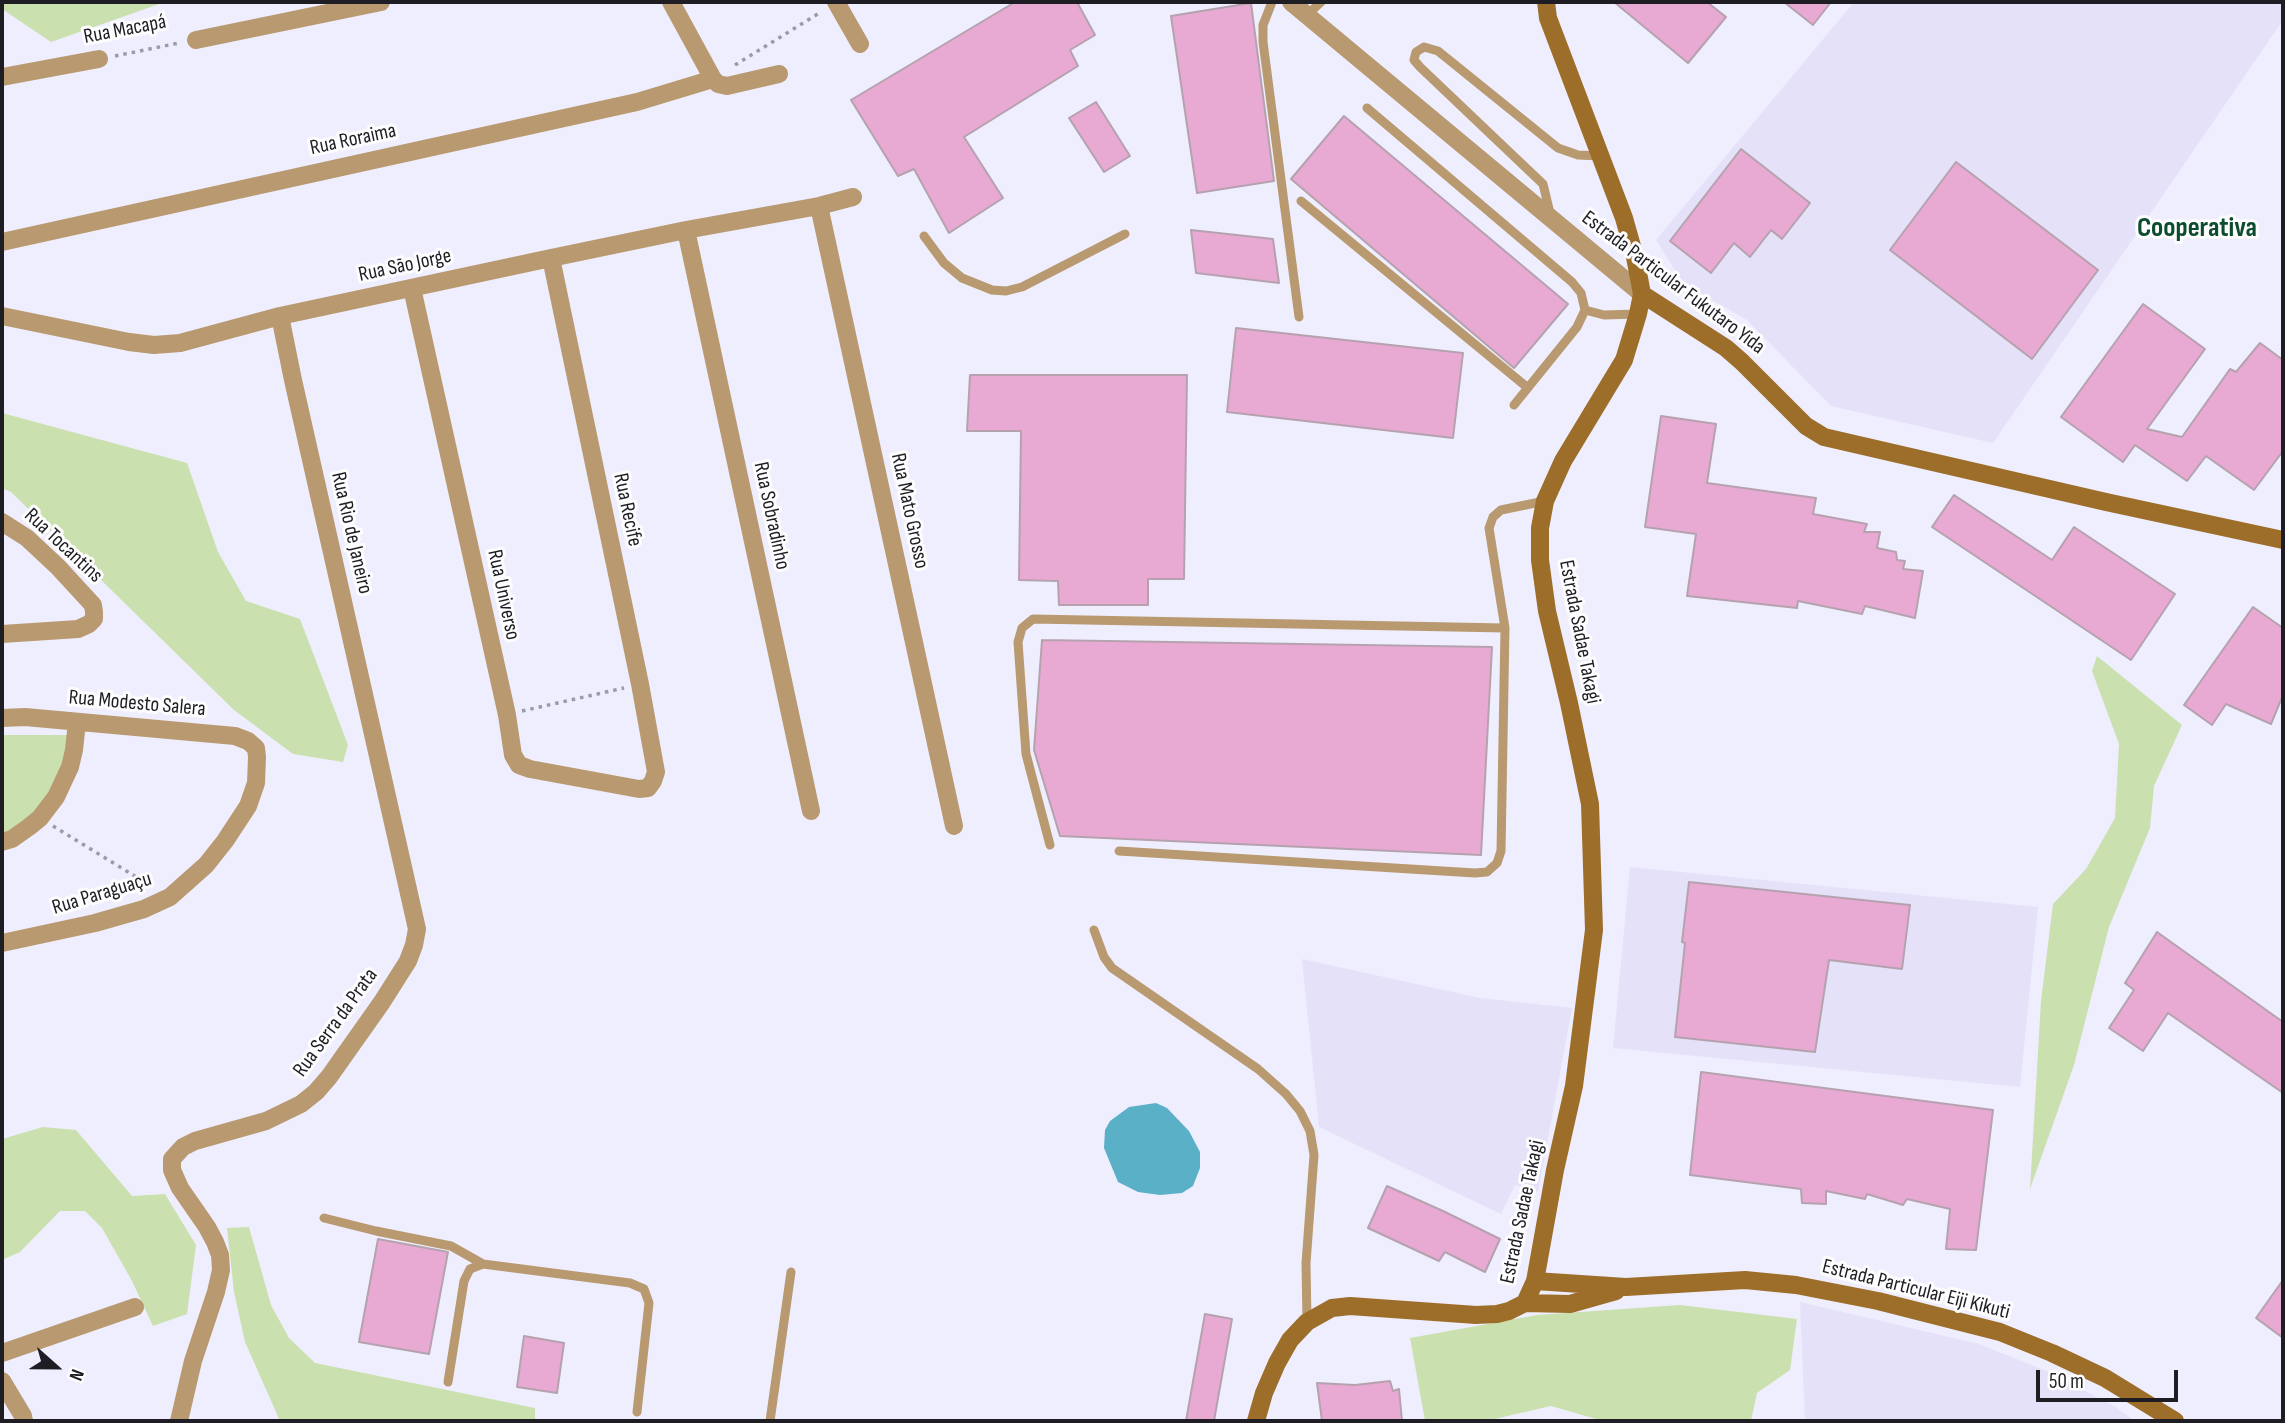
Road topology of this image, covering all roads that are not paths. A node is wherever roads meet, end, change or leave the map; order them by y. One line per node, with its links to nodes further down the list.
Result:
1 (381, 2): 9 (street, Rua Macapá)
2 (671, 2): 14 (street)
3 (836, 2): 10 (street)
4 (1272, 2): 32 (lane)
5 (1291, 2): 8 (street, Estrada Particular Fukutaro Yida)
6 (1321, 2): 8 (lane)
7 (1546, 2): 16 (street, Estrada Sadae Takagi)
8 (1307, 16): 20 (street, Estrada Particular Fukutaro Yida)
9 (196, 40)
10 (860, 44)
11 (99, 59): 13 (street, Rua Macapá)
12 (779, 74): 14 (street, Rua Roraima)
13 (2, 77)
14 (713, 79): 24 (street, Rua Roraima)
15 (1367, 108): 28 (lane)
16 (1600, 156): 20 (lane); 27 (street, Estrada Sadae Takagi)
17 (853, 197): 19 (street, Rua São Jorge)
18 (1301, 201): 33 (lane)
19 (819, 206): 21 (street, Rua São Jorge); 46 (street, Rua Mato Grosso)
20 (1551, 218): 27 (street, Estrada Particular Fukutaro Yida)
21 (685, 230): 25 (street, Rua São Jorge); 45 (street, Rua Sobradinho)
22 (1125, 234): 23 (lane)
23 (924, 236)
24 (2, 242)
25 (551, 258): 26 (street, Rua São Jorge); 44 (street, Rua Recife)
26 (412, 288): 31 (street, Rua São Jorge); 44 (street, Rua Universo)
27 (1642, 294): 29 (street, Estrada Sadae Takagi); 37 (street, Estrada Particular Fukutaro Yida)
28 (1585, 310): 29 (lane); 33 (lane)
29 (1638, 314): 35 (street, Estrada Sadae Takagi)
30 (2, 316): 31 (street, Rua São Jorge)
31 (280, 316): 43 (street, Rua Rio de Janeiro)
32 (1299, 317)
33 (1528, 387): 34 (lane)
34 (1514, 405)
35 (1545, 501): 38 (lane); 55 (street, Estrada Sadae Takagi)
36 (2, 522): 39 (street, Rua Tocantins)
37 (2283, 540)
38 (1505, 628): 48 (lane); 49 (lane)
39 (2, 634)
40 (2, 718): 41 (street, Rua Modesto Salera)
41 (77, 722): 42 (street, Rua Modesto Salera); 47 (street)
42 (257, 757): 51 (street, Rua Paraguaçu)
43 (379, 759): 65 (street, Rua Serra da Prata)
44 (656, 772)
45 (811, 811)
46 (954, 825)
47 (2, 842)
48 (1050, 845)
49 (1119, 851)
50 (1094, 930): 59 (lane)
51 (2, 943)
52 (324, 1218): 53 (lane)
53 (483, 1264): 62 (lane); 63 (lane)
54 (791, 1272): 66 (lane)
55 (1535, 1281): 56 (street, Estrada Particular Eiji Kikuti); 57 (street, Estrada Sadae Takagi)
56 (1626, 1287): 57 (street, Estrada Particular Eiji Kikuti); 68 (street, Estrada Particular Eiji Kikuti)
57 (1525, 1303): 59 (street, Estrada Particular Eiji Kikuti)
58 (135, 1307): 60 (street)
59 (1307, 1322): 67 (street, Estrada Particular Eiji Kikuti)
60 (2, 1353)
61 (2, 1381): 64 (street)
62 (448, 1382)
63 (637, 1412)
64 (24, 1421)
65 (180, 1421)
66 (770, 1421)
67 (1256, 1421)
68 (2175, 1421)

